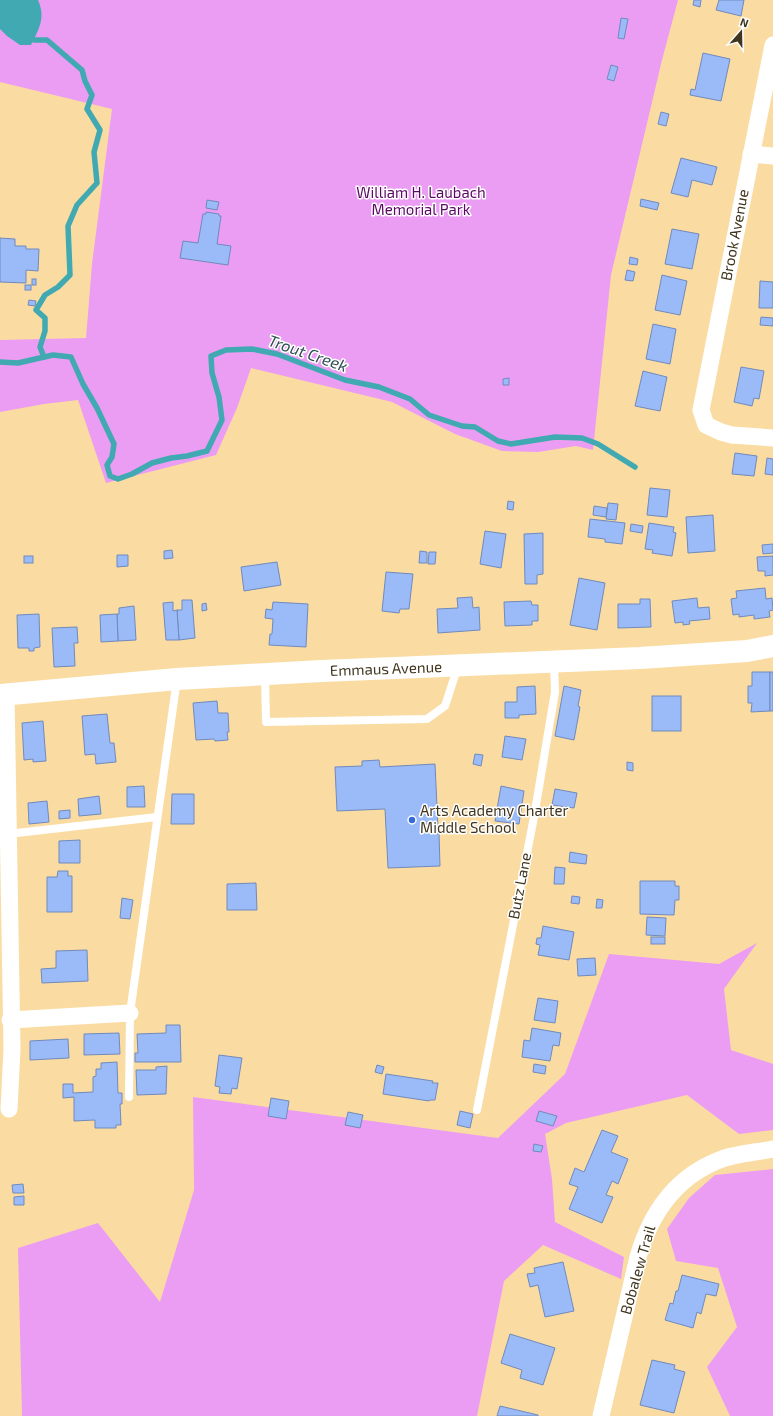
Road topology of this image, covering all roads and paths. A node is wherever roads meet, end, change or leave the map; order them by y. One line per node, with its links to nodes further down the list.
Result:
1 (773, 45): 2 (street, Brook Avenue)
2 (751, 154): 3 (street); 4 (street, Brook Avenue)
3 (773, 156)
4 (773, 438)
5 (773, 646): 6 (main road, Emmaus Avenue)
6 (554, 662): 7 (main road, Emmaus Avenue); 17 (lane, Butz Lane)
7 (459, 666): 8 (main road, Emmaus Avenue); 8 (lane)
8 (265, 674): 9 (main road, Emmaus Avenue)
9 (177, 679): 10 (main road, Emmaus Avenue); 11 (lane)
10 (3, 695): 12 (street)
11 (157, 817): 12 (lane); 13 (lane)
12 (8, 834): 14 (street)
13 (130, 1013): 14 (street); 15 (lane)
14 (10, 1020): 16 (street)
15 (129, 1097)
16 (9, 1109)
17 (477, 1110)
18 (773, 1149): 19 (street, Bobalew Trail)
19 (601, 1416)

